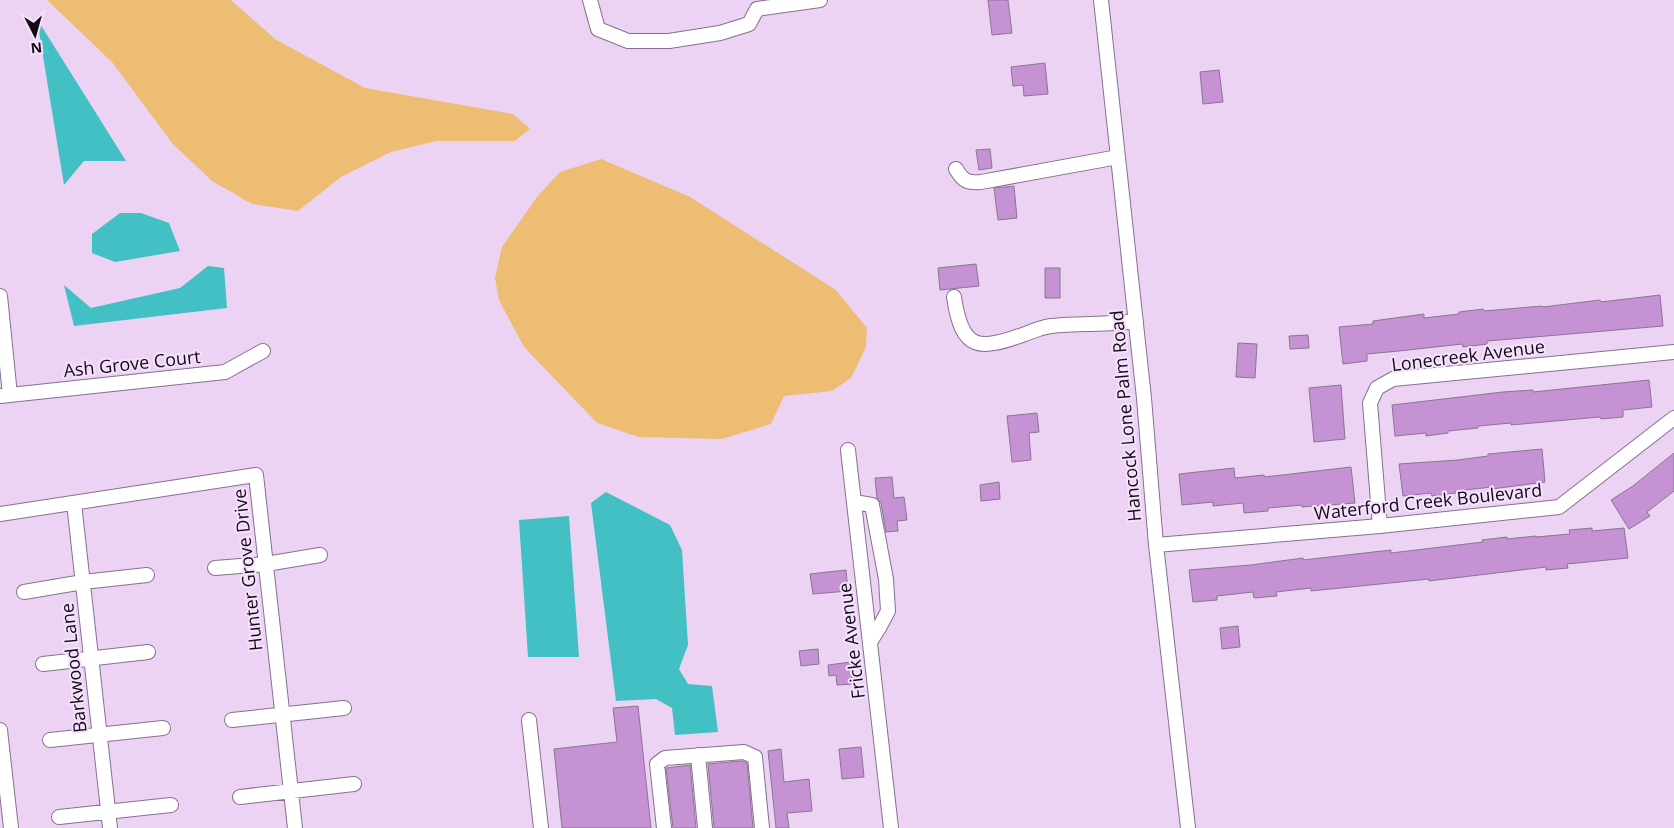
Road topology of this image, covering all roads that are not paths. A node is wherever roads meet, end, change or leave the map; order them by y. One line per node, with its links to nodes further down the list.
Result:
1 (590, 0): 2 (street)
2 (820, 0)
3 (1101, 0): 4 (street, Hancock Lone Palm Road)
4 (1118, 157): 5 (street); 8 (street, Hancock Lone Palm Road)
5 (956, 169)
6 (0, 296): 11 (street)
7 (954, 297): 8 (street)
8 (1136, 321): 18 (street, Hancock Lone Palm Road)
9 (263, 352): 11 (street, Ash Grove Court)
10 (1674, 352): 17 (street, Lonecreek Avenue)
11 (5, 396)
12 (1674, 418): 17 (street, Waterford Creek Boulevard)
13 (848, 450): 14 (street, Fricke Avenue)
14 (854, 502): 25 (street, Fricke Avenue); 25 (street)
15 (74, 503): 16 (street, Hunter Grove Drive); 20 (street, Hunter Grove Drive); 23 (street, Barkwood Lane)
16 (0, 514)
17 (1380, 526): 18 (street, Waterford Creek Boulevard)
18 (1156, 545): 53 (street, Hancock Lone Palm Road)
19 (320, 555): 20 (street)
20 (266, 564): 21 (street); 30 (street, Hunter Grove Drive)
21 (215, 568)
22 (147, 575): 23 (street)
23 (82, 582): 24 (street); 27 (street, Barkwood Lane)
24 (24, 592)
25 (870, 642): 52 (street, Fricke Avenue)
26 (148, 652): 27 (street)
27 (91, 659): 28 (street); 35 (street, Barkwood Lane)
28 (43, 664)
29 (344, 708): 30 (street)
30 (282, 714): 31 (street); 40 (street, Hunter Grove Drive)
31 (232, 720)
32 (529, 720): 48 (street)
33 (163, 728): 35 (street)
34 (0, 730): 38 (street)
35 (100, 735): 36 (street); 43 (street, Barkwood Lane)
36 (50, 740)
37 (698, 755): 49 (street); 50 (street); 51 (street)
38 (2, 772): 45 (street)
39 (354, 784): 40 (street)
40 (290, 791): 41 (street); 47 (street, Hunter Grove Drive)
41 (240, 797)
42 (172, 805): 43 (street)
43 (108, 812): 44 (street); 46 (street, Barkwood Lane)
44 (59, 817)
45 (11, 828)
46 (110, 828)
47 (295, 828)
48 (541, 828)
49 (664, 828)
50 (705, 828)
51 (762, 828)
52 (891, 828)
53 (1188, 828)

